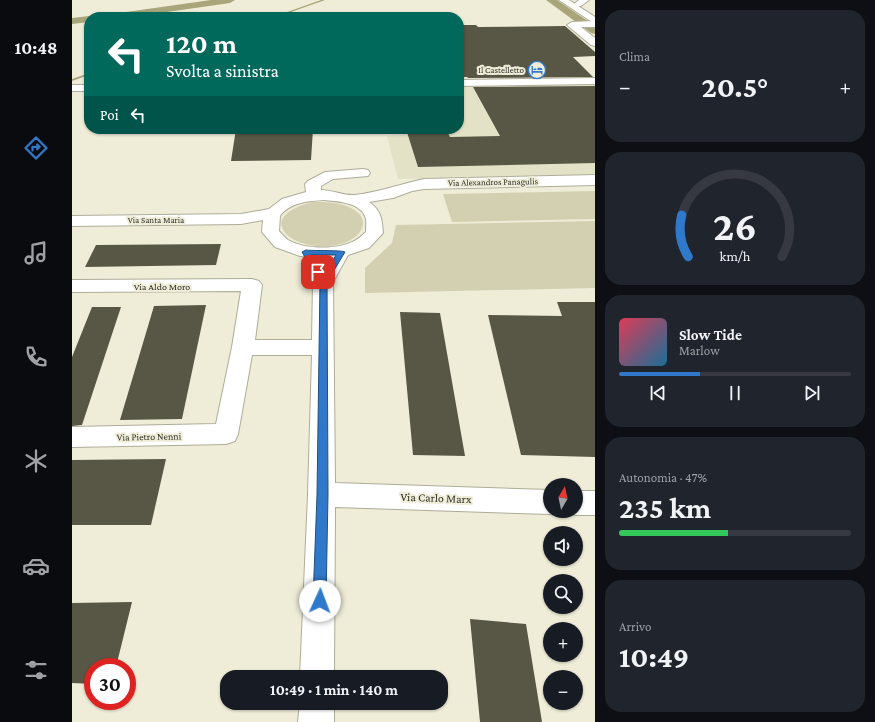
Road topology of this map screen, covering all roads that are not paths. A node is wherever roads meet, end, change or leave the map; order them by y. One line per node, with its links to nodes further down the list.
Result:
1 (563, 0): 3 (street)
2 (579, 1): 3 (street)
3 (593, 22): 4 (street)
4 (595, 43)
5 (595, 81): 6 (street)
6 (464, 83)
7 (72, 88): 8 (street)
8 (84, 88)
9 (363, 173): 12 (street)
10 (595, 180): 11 (street, Via Alexandros Panagulis)
11 (393, 193): 13 (street, Via Alexandros Panagulis); 15 (street)
12 (314, 196): 13 (street); 14 (street)
13 (353, 200): 15 (street)
14 (274, 213): 16 (street, Via Santa Maria); 18 (street)
15 (373, 214): 20 (street)
16 (241, 220): 17 (street, Via Santa Maria); 18 (street, Via Santa Maria)
17 (72, 221)
18 (271, 232): 19 (street)
19 (306, 252): 20 (street); 21 (street)
20 (341, 252): 21 (street)
21 (324, 282): 24 (street)
22 (72, 286): 23 (street, Via Aldo Moro)
23 (243, 347): 24 (street); 25 (street, Via Pietro Nenni)
24 (323, 348): 26 (street)
25 (72, 437)
26 (322, 495): 27 (street, Via Carlo Marx); 30 (street)
27 (543, 502)
28 (583, 502): 29 (street)
29 (595, 503)
30 (318, 670)
31 (317, 710): 32 (street)
32 (316, 722)

